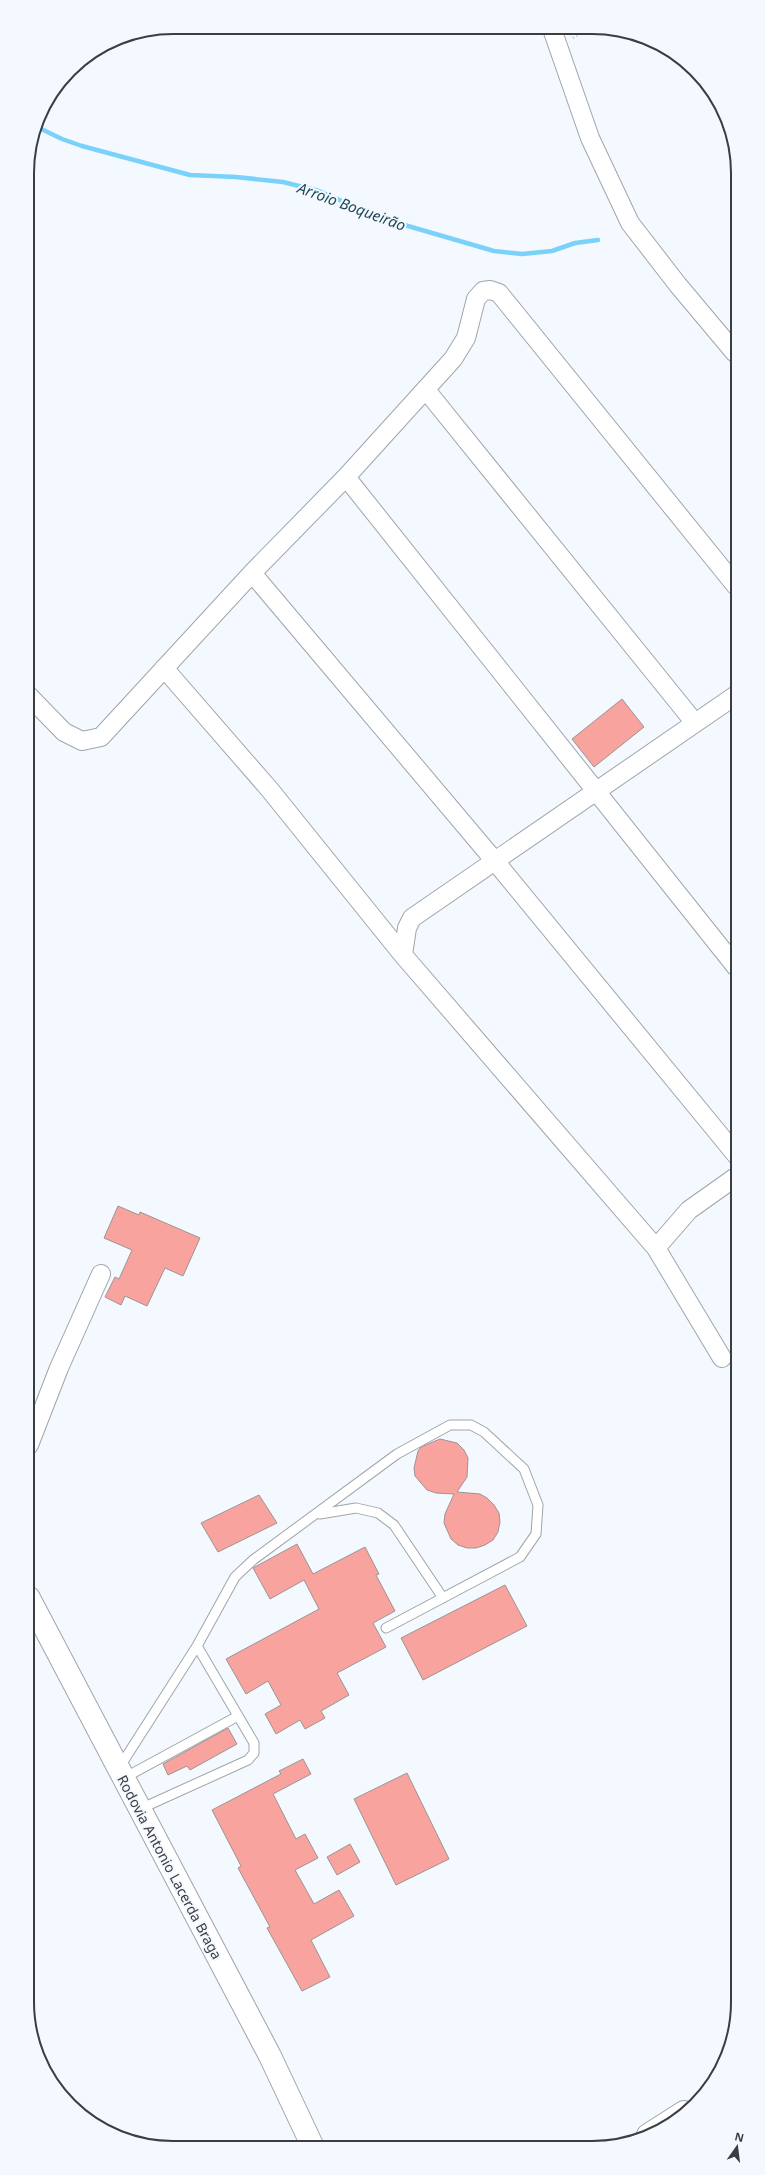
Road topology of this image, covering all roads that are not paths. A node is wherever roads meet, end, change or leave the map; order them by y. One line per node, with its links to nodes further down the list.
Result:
1 (554, 34): 2 (street)
2 (731, 348)
3 (426, 390): 4 (street); 6 (street); 10 (street)
4 (346, 477): 5 (street); 11 (street)
5 (252, 573): 7 (street); 12 (street)
6 (731, 580)
7 (164, 668): 9 (street); 13 (street)
8 (731, 698): 10 (street)
9 (34, 701)
10 (695, 723): 11 (street)
11 (597, 790): 12 (street); 14 (street)
12 (494, 860): 13 (street); 15 (street)
13 (403, 954): 17 (street)
14 (731, 961)
15 (731, 1150)
16 (731, 1180): 17 (street)
17 (656, 1248): 19 (street)
18 (101, 1274): 20 (street)
19 (722, 1358)
20 (34, 1432)
21 (317, 1515): 22 (lane); 22 (lane); 25 (lane)
22 (442, 1598): 24 (lane)
23 (34, 1608): 27 (main road, Rodovia Antonio Lacerda Braga)
24 (386, 1628)
25 (197, 1646): 26 (lane); 27 (lane)
26 (238, 1716): 27 (lane); 28 (lane)
27 (121, 1773): 28 (main road, Rodovia Antonio Lacerda Braga)
28 (140, 1809): 29 (main road, Rodovia Antonio Lacerda Braga)
29 (313, 2141)

